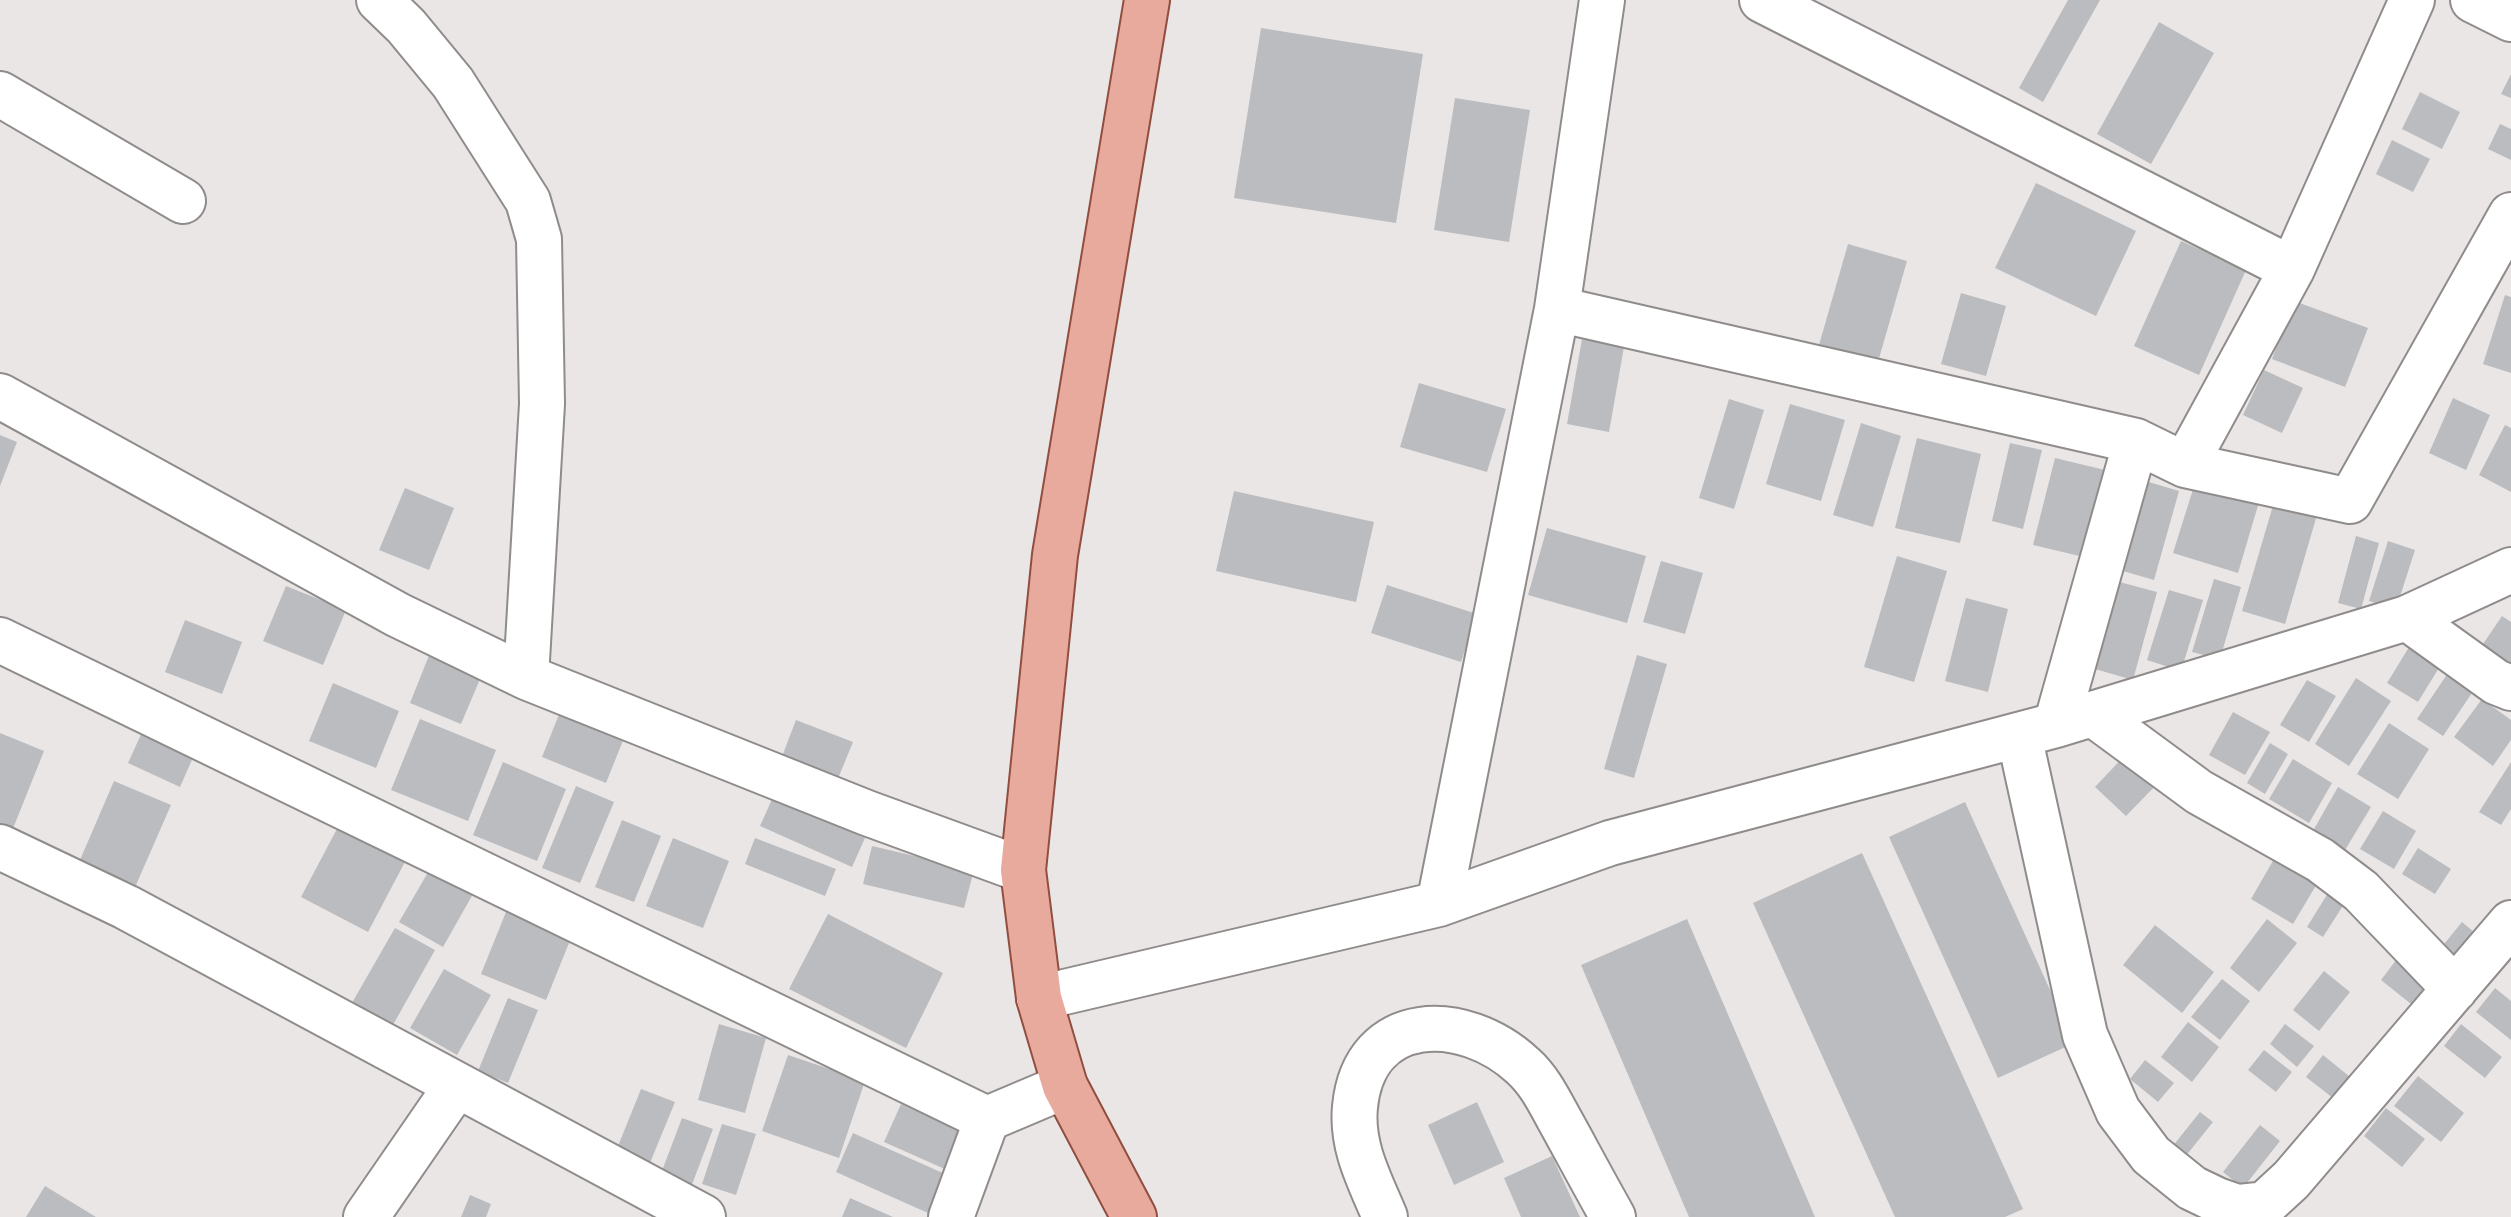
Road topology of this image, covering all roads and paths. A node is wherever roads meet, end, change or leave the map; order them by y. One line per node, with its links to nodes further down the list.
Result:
1 (379, 0): 19 (street)
2 (1147, 0): 23 (main road)
3 (1602, 0): 12 (street)
4 (1762, 0): 11 (street)
5 (2412, 0): 11 (street)
6 (2473, 0): 7 (street)
7 (2511, 19)
8 (0, 94): 9 (street)
9 (183, 201)
10 (2511, 215): 15 (street)
11 (2292, 269): 15 (street)
12 (1557, 309): 14 (street); 24 (street)
13 (0, 396): 19 (street)
14 (2136, 441): 15 (street); 21 (street)
15 (2185, 465)
16 (2511, 570): 17 (street)
17 (2407, 618): 20 (street); 21 (street)
18 (0, 640): 30 (street)
19 (526, 677): 23 (street)
20 (2511, 688)
21 (2056, 725): 24 (street); 26 (street); 26 (street)
22 (0, 847): 28 (street)
23 (1023, 870): 27 (main road)
24 (1439, 904): 27 (street)
25 (2511, 923): 26 (street)
26 (2455, 989)
27 (1039, 998): 29 (main road)
28 (457, 1085): 31 (street); 32 (street)
29 (1065, 1086): 30 (street); 34 (main road)
30 (987, 1119): 33 (street)
31 (366, 1217)
32 (703, 1217)
33 (951, 1217)
34 (1134, 1217)
35 (1385, 1217): 36 (street)
36 (1613, 1217)

